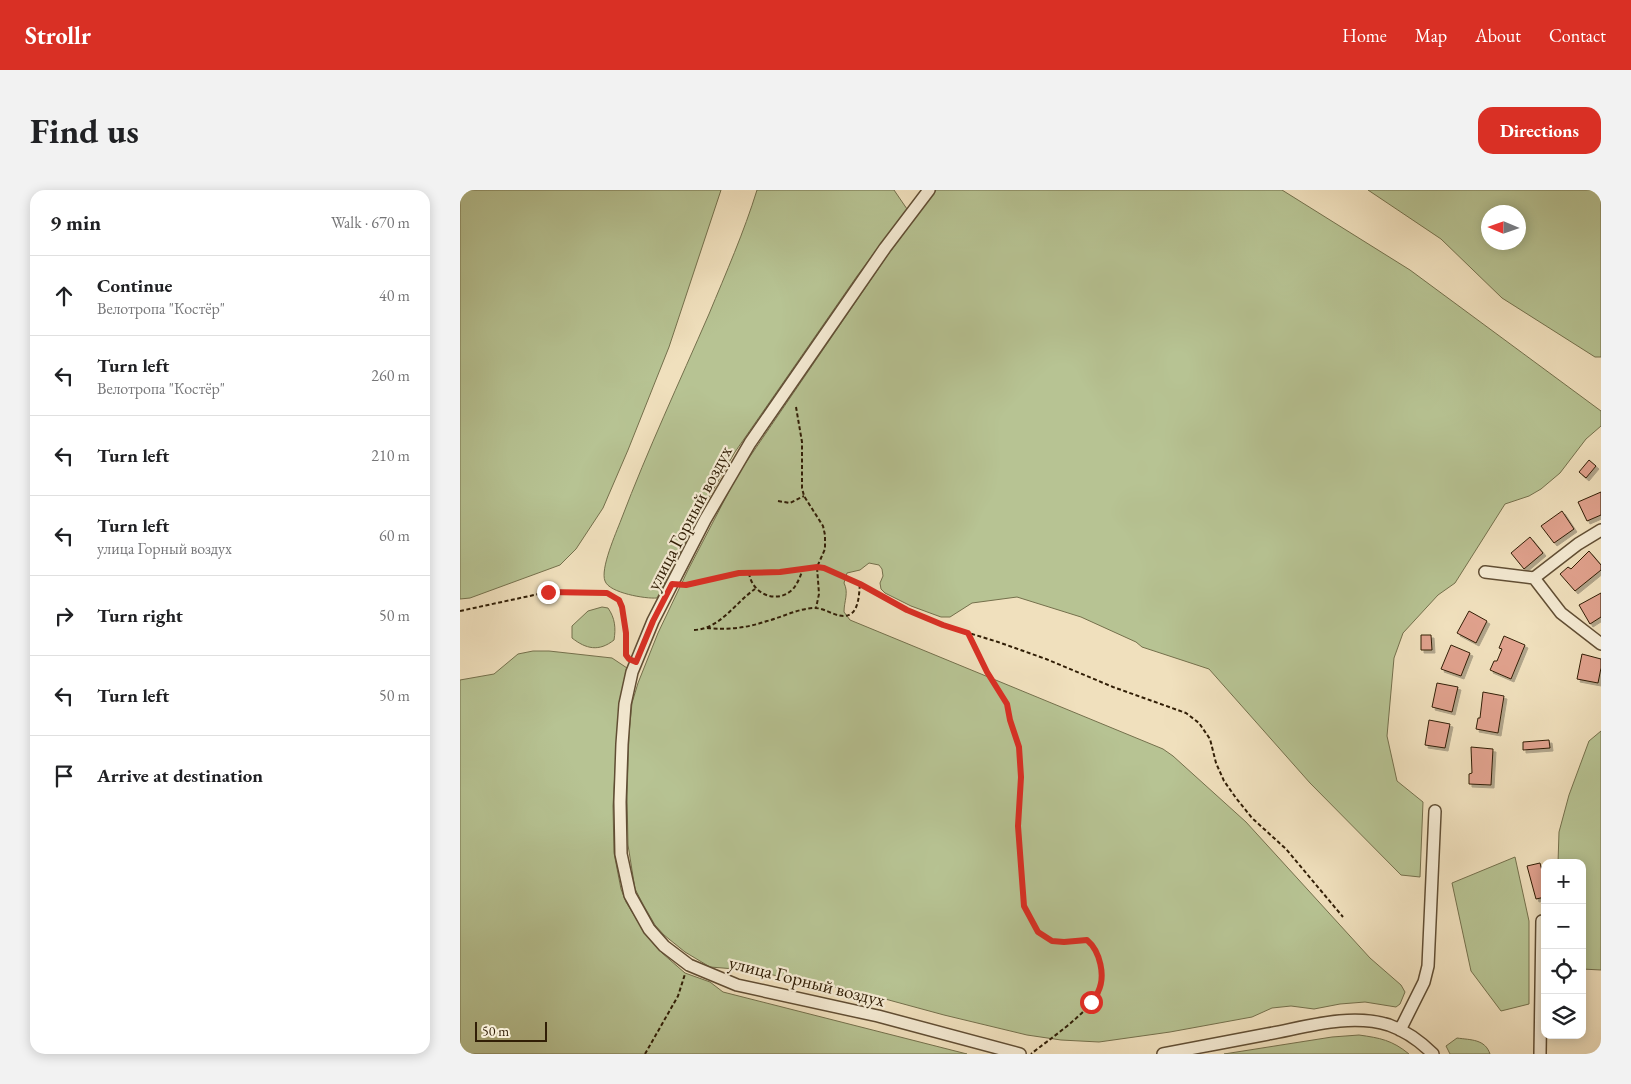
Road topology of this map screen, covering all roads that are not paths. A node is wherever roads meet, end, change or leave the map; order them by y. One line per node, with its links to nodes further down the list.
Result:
1 (929, 190): 9 (street, улица Горный воздух)
2 (1601, 530): 4 (street)
3 (1485, 572): 4 (street)
4 (1534, 578): 5 (street)
5 (1601, 644)
6 (1435, 811): 8 (street)
7 (1542, 949): 12 (street)
8 (1400, 1030): 10 (street); 11 (street)
9 (1020, 1054)
10 (1163, 1054)
11 (1433, 1054)
12 (1540, 1054)

